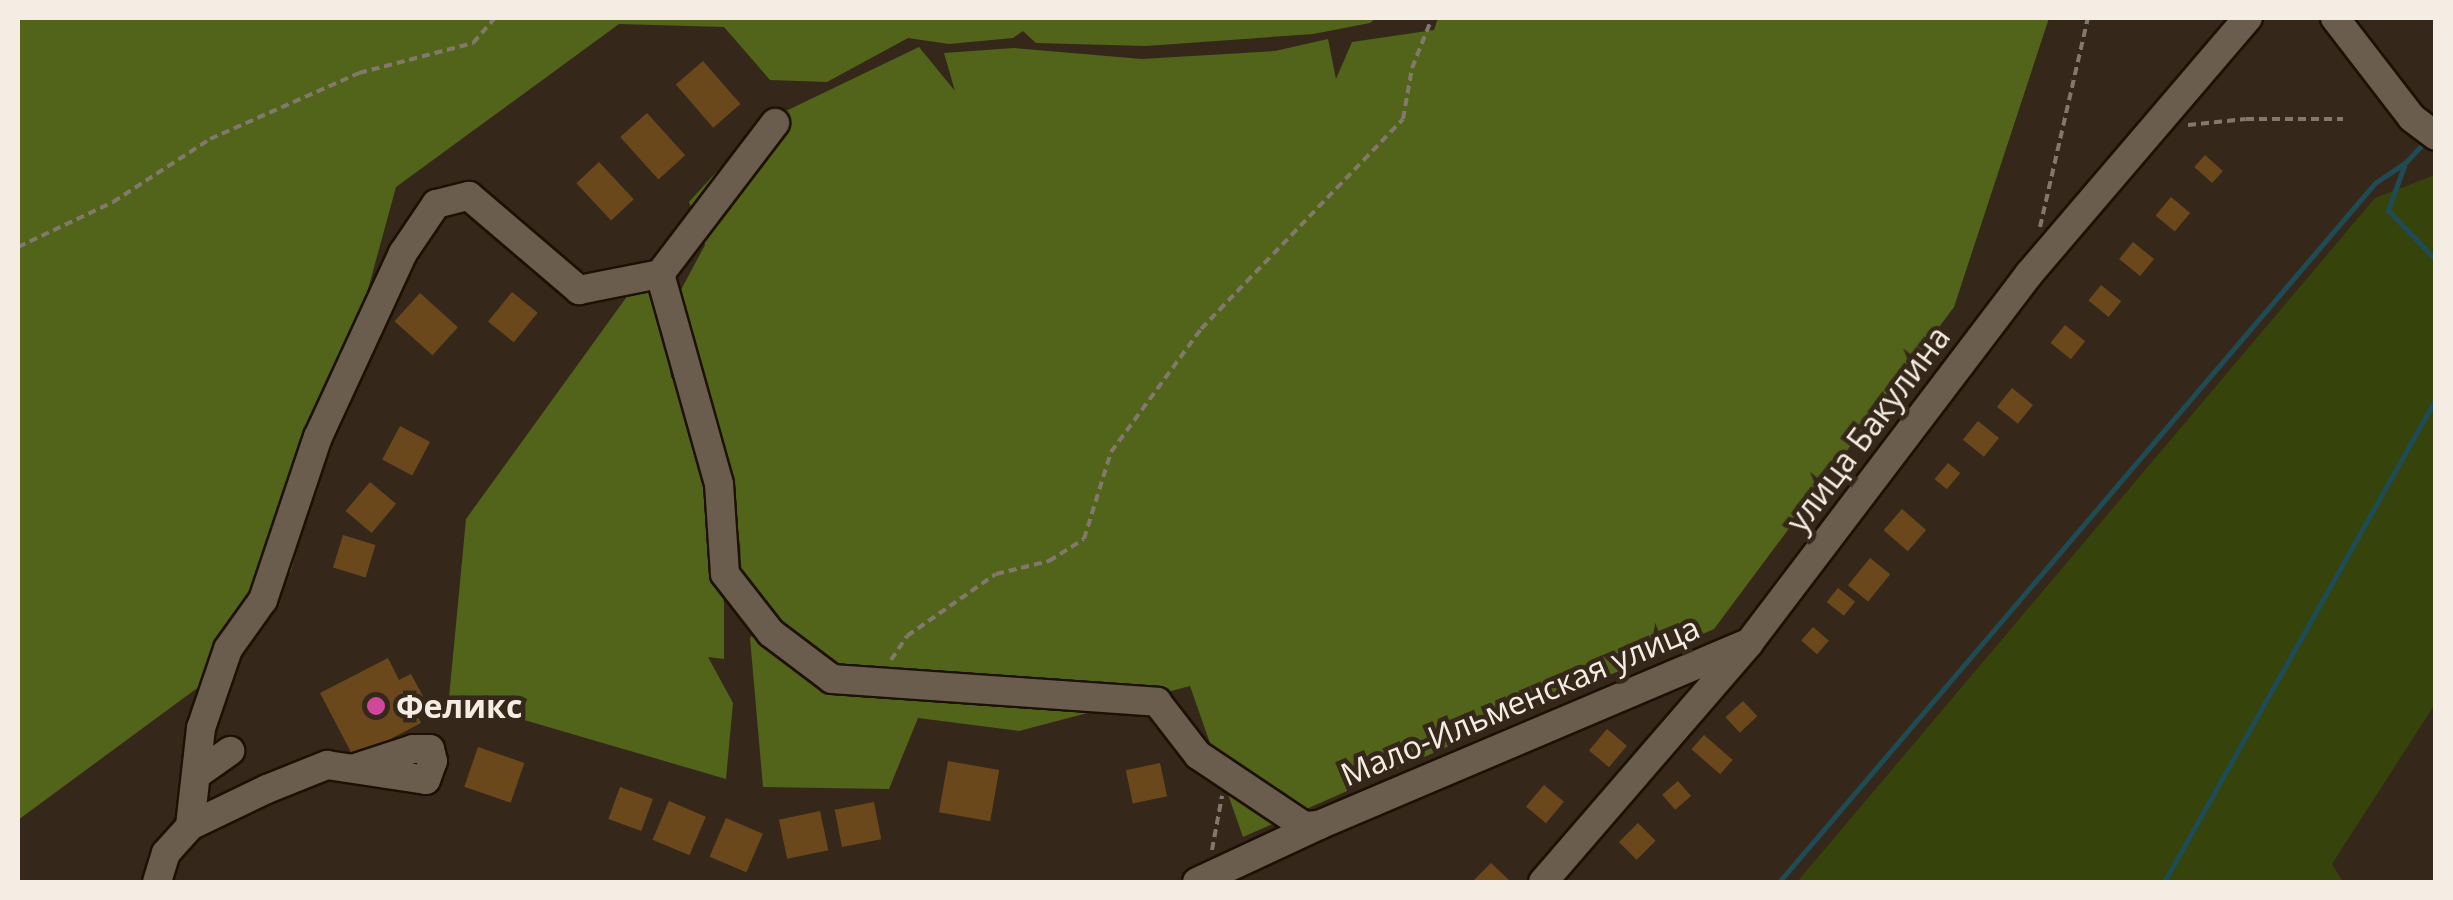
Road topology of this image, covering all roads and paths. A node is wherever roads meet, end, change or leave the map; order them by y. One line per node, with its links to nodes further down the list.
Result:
1 (495, 18): 11 (path)
2 (1432, 18): 14 (path)
3 (2088, 18): 10 (path)
4 (2248, 18): 9 (street, улица Бакулина)
5 (2334, 18): 8 (street)
6 (2343, 119): 9 (path)
7 (774, 124): 12 (street)
8 (2436, 136)
9 (2144, 140): 13 (street, улица Бакулина)
10 (2038, 237)
11 (18, 248)
12 (660, 274): 14 (street, Мало-Ильменская улица); 18 (street)
13 (1749, 642): 19 (street, Мало-Ильменская улица); 23 (street, улица Бакулина)
14 (877, 682): 17 (street, Мало-Ильменская улица)
15 (230, 751): 18 (street)
16 (356, 768): 20 (street)
17 (1224, 771): 19 (street, Мало-Ильменская улица); 21 (path)
18 (196, 775): 20 (street)
19 (1319, 825): 21 (street, Мало-Ильменская улица)
20 (190, 826): 22 (street)
21 (1201, 881)
22 (156, 882)
23 (1543, 882)

